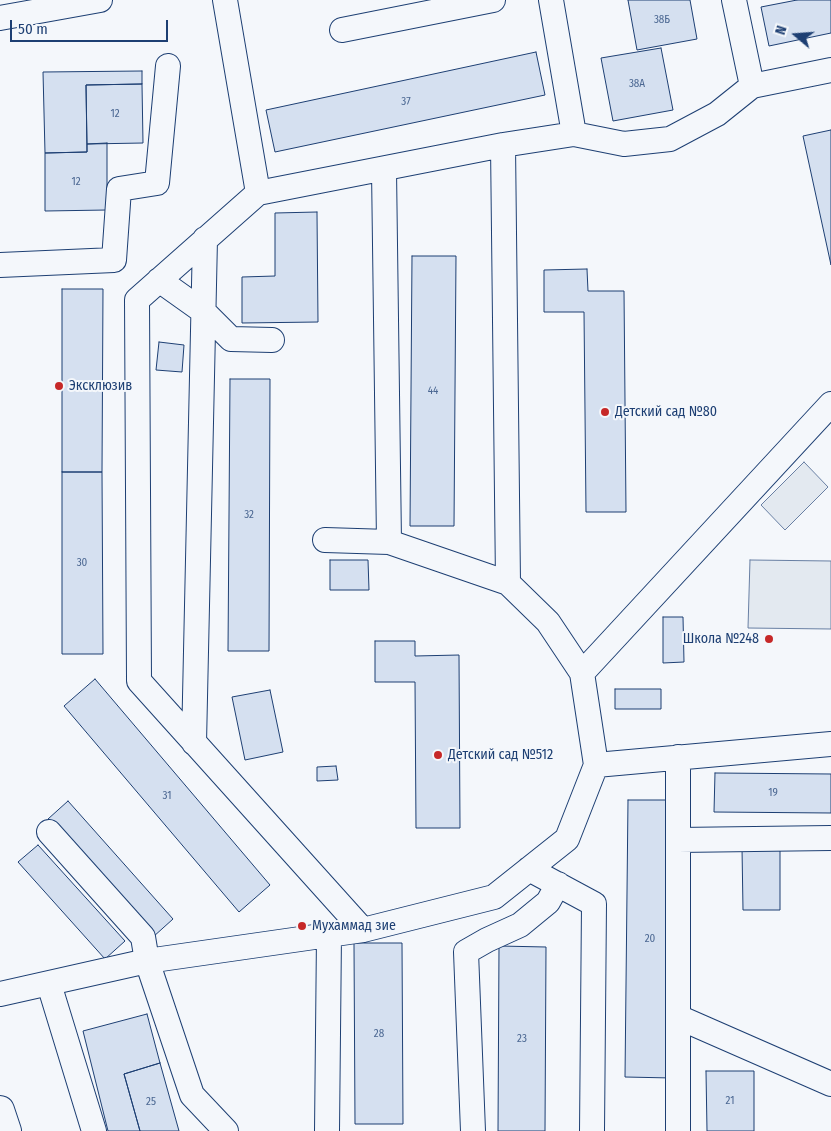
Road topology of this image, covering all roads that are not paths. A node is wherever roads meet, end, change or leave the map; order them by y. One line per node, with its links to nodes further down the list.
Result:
1 (100, 0): 6 (street)
2 (225, 0): 14 (street)
3 (493, 0): 7 (street)
4 (551, 0): 11 (street)
5 (734, 0): 10 (street)
6 (0, 18)
7 (342, 30)
8 (168, 66): 16 (street)
9 (831, 70): 10 (street)
10 (752, 86): 11 (street)
11 (574, 134): 12 (street)
12 (503, 145): 13 (street); 23 (street)
13 (384, 170): 14 (street); 22 (street)
14 (258, 194): 15 (street)
15 (205, 240): 17 (street); 18 (street)
16 (0, 265)
17 (159, 280): 18 (street); 25 (street)
18 (204, 312): 19 (street); 25 (street)
19 (272, 340)
20 (831, 404): 24 (street)
21 (325, 540): 22 (street)
22 (388, 542): 23 (street)
23 (508, 583): 24 (street)
24 (582, 673): 28 (street)
25 (194, 743): 34 (street)
26 (831, 744): 27 (street)
27 (678, 758): 28 (street); 31 (street)
28 (596, 765): 32 (street)
29 (49, 832): 36 (street)
30 (831, 838): 31 (street)
31 (678, 840): 39 (street)
32 (529, 869): 33 (street); 34 (street)
33 (558, 884): 46 (street); 47 (street)
34 (363, 930): 35 (street)
35 (329, 935): 36 (street); 45 (street)
36 (147, 961): 37 (street); 44 (street)
37 (49, 984): 38 (street); 43 (street)
38 (0, 994)
39 (678, 1017): 40 (street); 48 (street)
40 (831, 1084)
41 (0, 1110): 42 (main road)
42 (7, 1131)
43 (94, 1131)
44 (226, 1131)
45 (327, 1131)
46 (473, 1131)
47 (592, 1131)
48 (678, 1131)

